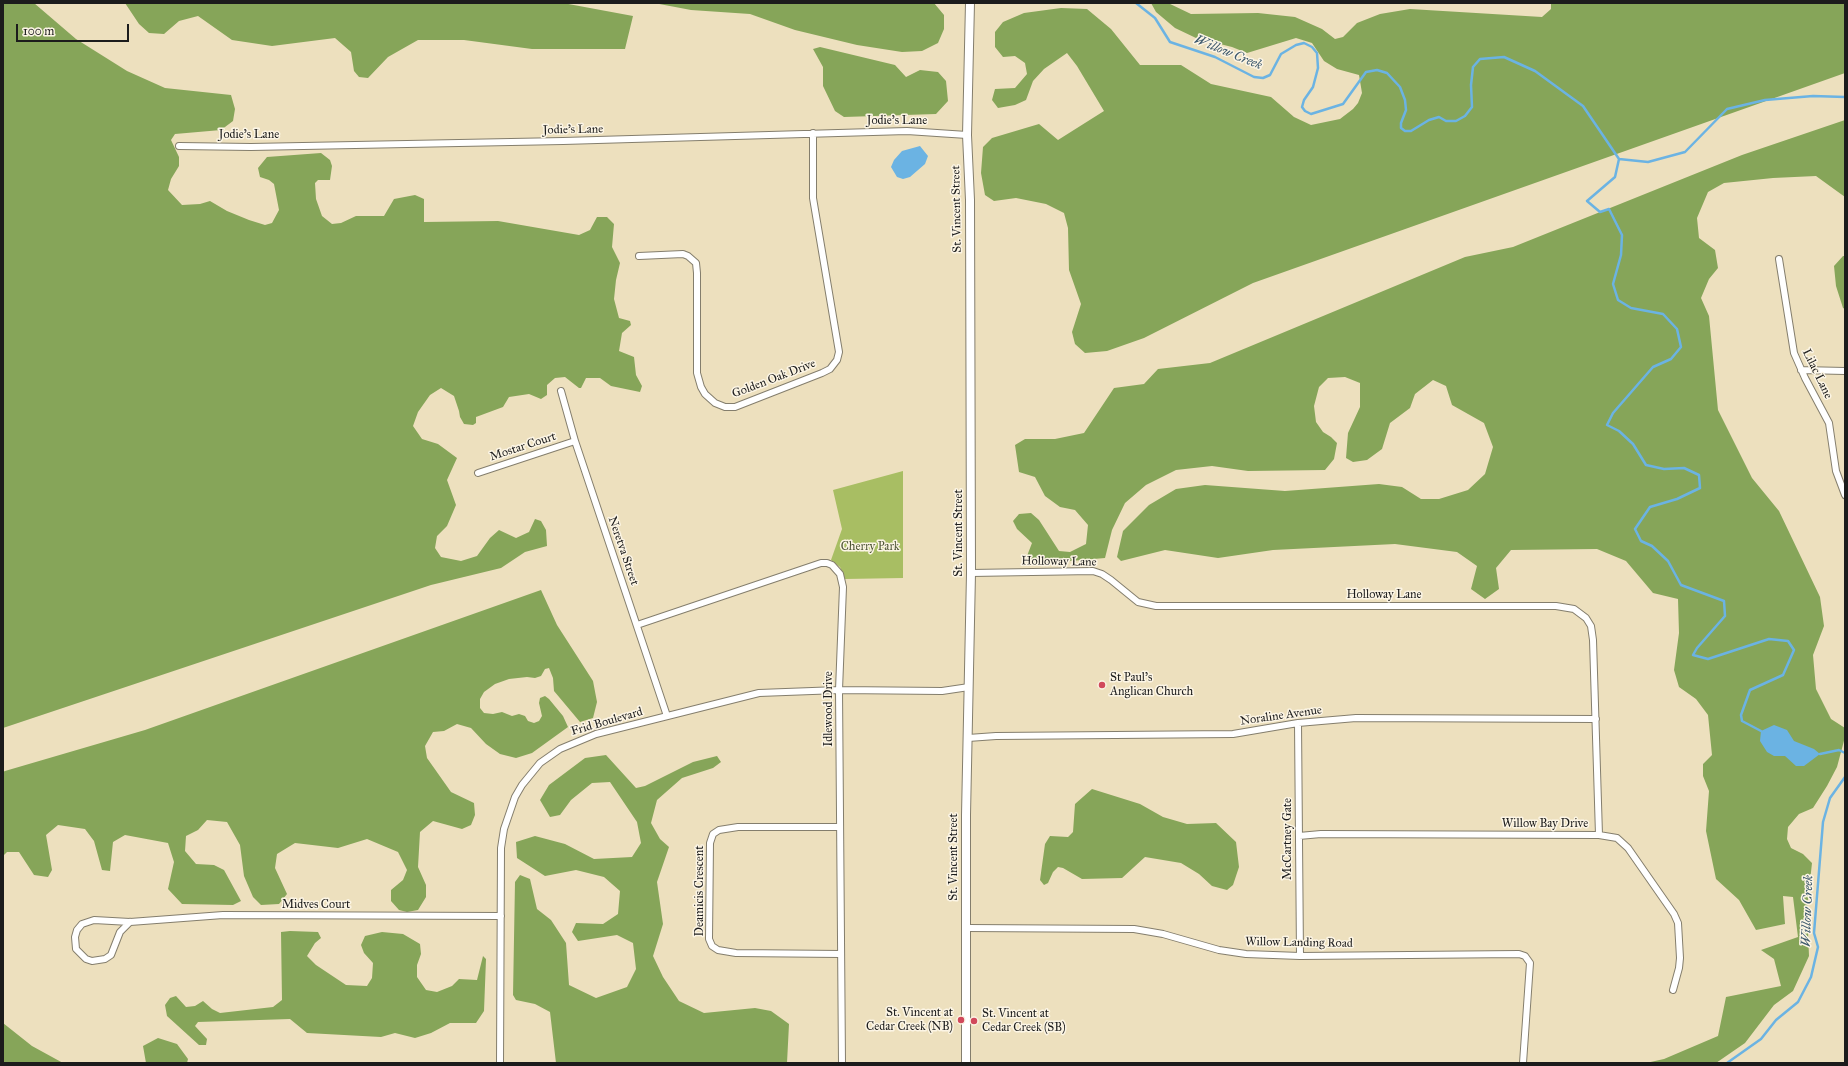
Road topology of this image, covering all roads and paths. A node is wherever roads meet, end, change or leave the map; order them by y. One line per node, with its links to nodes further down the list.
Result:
1 (970, 3): 3 (street, St. Vincent Street)
2 (813, 133): 3 (street, Jodie's Lane); 4 (street, Jodie's Lane); 5 (street, Golden Oak Drive)
3 (967, 135): 13 (street, St. Vincent Street)
4 (179, 146)
5 (639, 256)
6 (1779, 259): 7 (street, Lilac Lane)
7 (1801, 370): 8 (street); 12 (street, Lilac Lane)
8 (1845, 371)
9 (561, 391): 10 (street, Neretva Street)
10 (575, 441): 11 (street, Mostar Court); 14 (street, Neretva Street)
11 (478, 473)
12 (1845, 495)
13 (971, 573): 15 (street, St. Vincent Street); 18 (street, Holloway Lane)
14 (637, 625): 16 (street, Idlewood Drive); 17 (street, Neretva Street)
15 (969, 687): 16 (street, Frid Boulevard); 20 (street, St. Vincent Street)
16 (839, 690): 17 (street, Frid Boulevard); 21 (street, Idlewood Drive)
17 (667, 716): 24 (street, Frid Boulevard)
18 (1596, 719): 19 (street, Noraline Avenue); 22 (street, Holloway Lane)
19 (1298, 722): 20 (street, Noraline Avenue); 23 (street, McCartney Gate)
20 (968, 738): 26 (street, St. Vincent Street)
21 (840, 827): 27 (street, Idlewood Drive); 27 (street, Deamicis Crescent)
22 (1599, 835): 23 (street, Willow Bay Drive); 29 (street, Willow Bay Drive)
23 (1299, 836): 28 (street, McCartney Gate)
24 (501, 916): 25 (street, Midves Court); 30 (street, Frid Boulevard)
25 (130, 922): 25 (street, Midves Court)
26 (967, 928): 28 (street, Willow Landing Road); 32 (street, St. Vincent Street)
27 (841, 954): 31 (street, Idlewood Drive)
28 (1300, 956): 33 (street, Willow Landing Road)
29 (1673, 990)
30 (500, 1063)
31 (842, 1063)
32 (966, 1063)
33 (1523, 1063)

